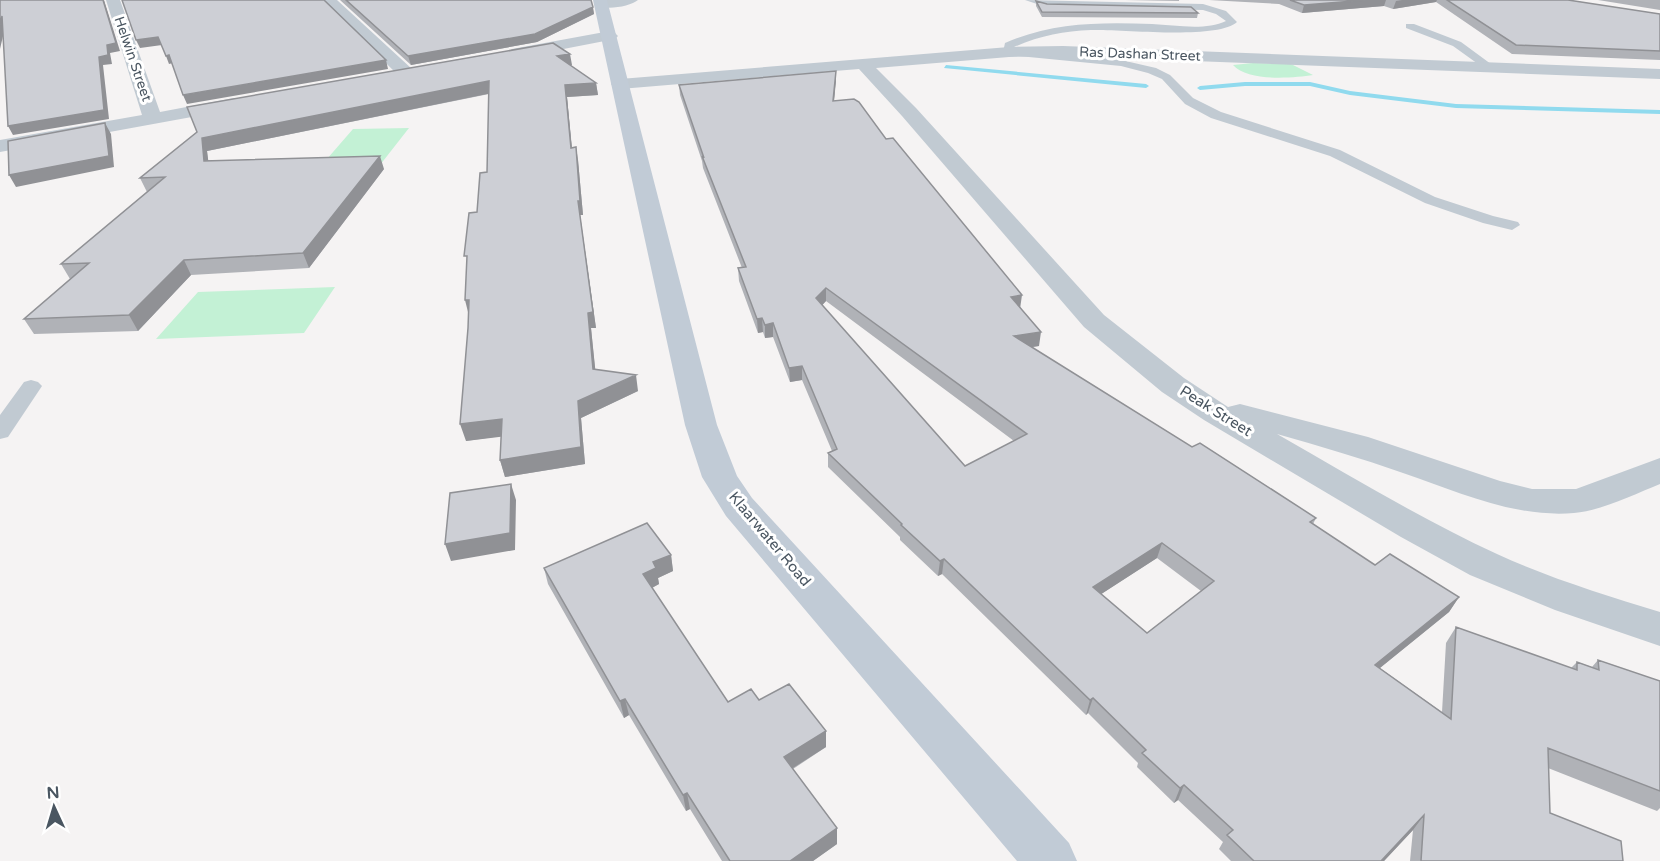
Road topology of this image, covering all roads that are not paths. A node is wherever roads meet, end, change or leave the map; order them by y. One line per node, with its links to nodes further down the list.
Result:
1 (113, 0): 16 (street, Helwin Street)
2 (329, 0): 11 (street)
3 (1030, 0): 6 (lane)
4 (611, 10): 7 (street); 14 (street, Klaarwater Road)
5 (1410, 26): 9 (lane)
6 (1009, 52): 8 (street, Ras Dashan Street); 9 (street, Ras Dashan Street); 18 (lane)
7 (497, 57)
8 (863, 64): 14 (street, Ras Dashan Street); 20 (street, Peak Street)
9 (1489, 67): 12 (street, Ras Dashan Street)
10 (426, 70): 11 (street)
11 (406, 73): 13 (street)
12 (1660, 74)
13 (384, 77)
14 (620, 84): 24 (street, Klaarwater Road)
15 (247, 102): 16 (street)
16 (153, 118): 17 (street)
17 (0, 146)
18 (1512, 225)
19 (31, 386): 21 (lane)
20 (1204, 405): 22 (street); 23 (street, Peak Street)
21 (0, 432)
22 (1660, 470)
23 (1660, 629)
24 (1051, 861)

